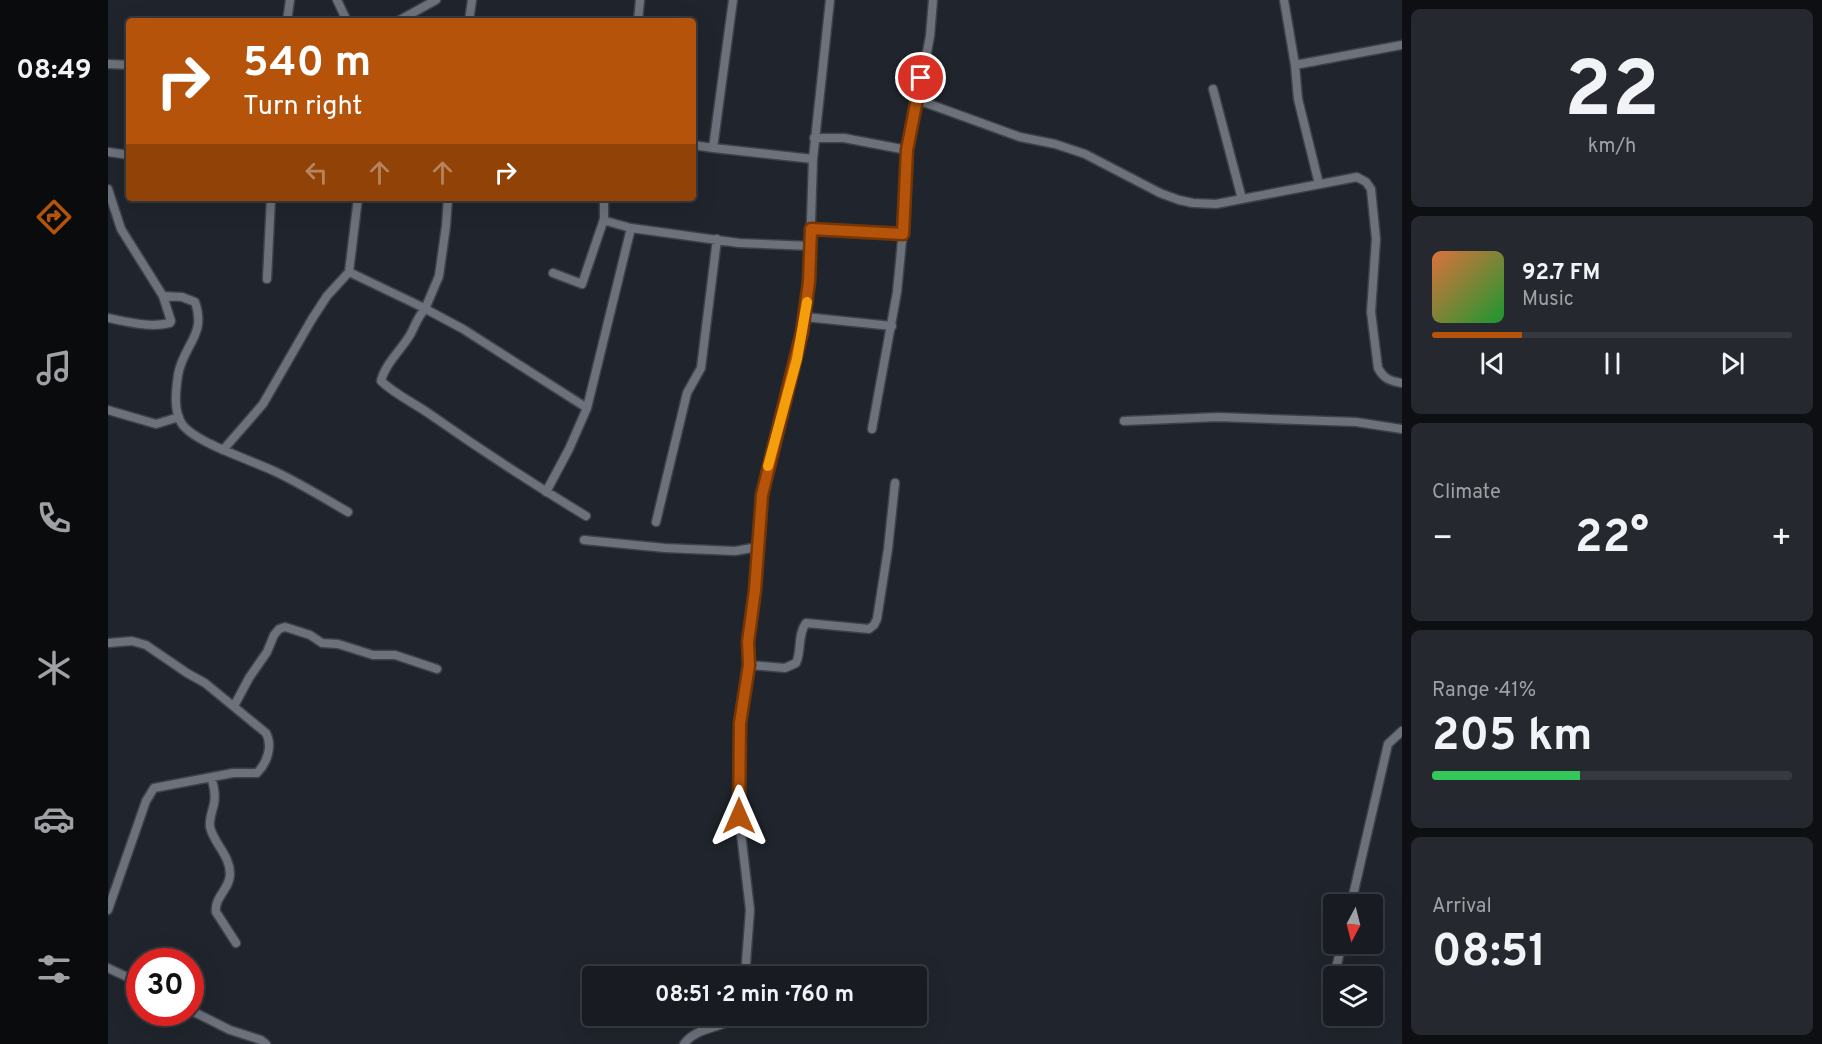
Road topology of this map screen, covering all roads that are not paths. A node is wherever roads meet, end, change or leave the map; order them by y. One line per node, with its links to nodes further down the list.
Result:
1 (290, 0): 10 (street)
2 (337, 0): 11 (street)
3 (436, 0): 12 (street)
4 (472, 0): 13 (street)
5 (640, 0): 14 (street)
6 (733, 0): 23 (street)
7 (830, 0): 21 (street)
8 (933, 0): 20 (street)
9 (1284, 0): 17 (street)
10 (287, 18)
11 (346, 18)
12 (403, 18)
13 (469, 18)
14 (638, 18)
15 (1402, 45): 17 (street)
16 (108, 64): 18 (street)
17 (1295, 64): 28 (street)
18 (126, 65)
19 (1213, 90): 30 (street)
20 (918, 100): 24 (street); 30 (street)
21 (814, 138): 24 (street); 27 (street)
22 (696, 145): 23 (street)
23 (713, 148): 27 (street)
24 (907, 150): 39 (street)
25 (108, 152): 26 (street)
26 (126, 155)
27 (813, 159): 38 (street)
28 (1319, 184): 30 (street); 50 (street)
29 (108, 189): 35 (street)
30 (1242, 199)
31 (271, 201): 44 (street)
32 (358, 201): 42 (street)
33 (448, 201): 46 (street)
34 (604, 201): 36 (street)
35 (113, 216): 45 (street)
36 (604, 219): 37 (street); 43 (street)
37 (631, 228): 40 (street); 51 (street)
38 (811, 229): 39 (street); 41 (street)
39 (903, 234): 49 (street)
40 (717, 239): 41 (street); 62 (street)
41 (812, 246): 47 (street)
42 (349, 272): 46 (street); 57 (street)
43 (553, 273)
44 (267, 279)
45 (163, 296): 48 (street); 53 (street)
46 (425, 309): 51 (street); 59 (street)
47 (804, 317): 49 (street); 64 (street)
48 (108, 318)
49 (892, 326): 55 (street)
50 (1402, 382)
51 (587, 408): 59 (street)
52 (108, 410): 53 (street)
53 (179, 417): 57 (street)
54 (1124, 421): 56 (street)
55 (872, 429)
56 (1402, 429)
57 (223, 450): 60 (street)
58 (895, 483): 66 (street)
59 (546, 492): 61 (street)
60 (348, 512)
61 (586, 516)
62 (656, 522)
63 (584, 540): 64 (street)
64 (758, 547): 66 (street)
65 (108, 643): 68 (street)
66 (749, 665): 74 (street)
67 (437, 669): 68 (street)
68 (234, 706): 70 (street)
69 (1402, 731): 71 (street)
70 (211, 777): 72 (street); 73 (street)
71 (1353, 894)
72 (108, 910)
73 (236, 943)
74 (746, 966)
75 (108, 969): 76 (street)
76 (126, 977)
77 (204, 1018): 79 (street)
78 (716, 1026): 80 (street)
79 (266, 1044)
80 (684, 1044)

